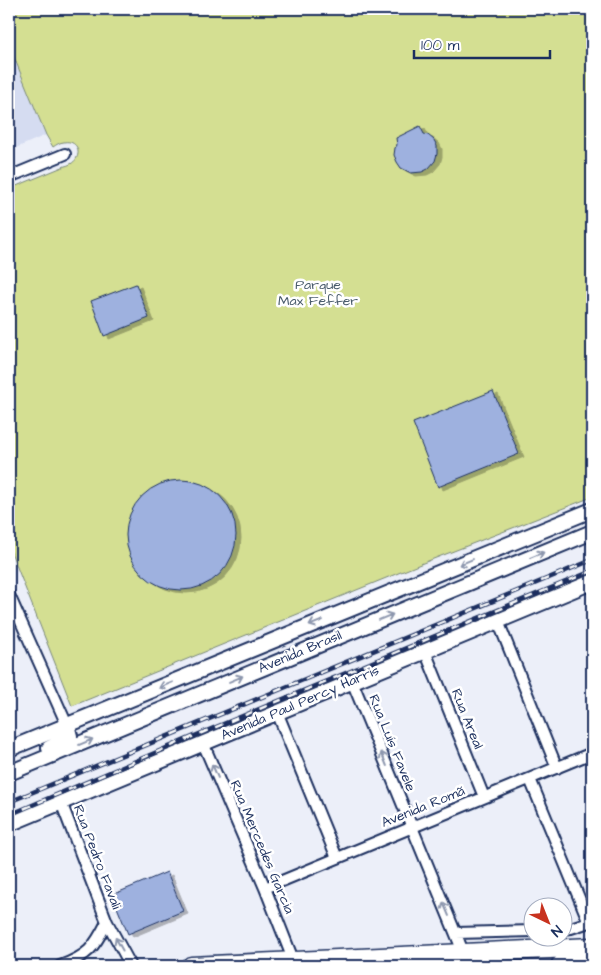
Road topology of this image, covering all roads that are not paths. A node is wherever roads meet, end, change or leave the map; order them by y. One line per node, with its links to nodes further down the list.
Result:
1 (65, 154): 2 (street)
2 (9, 177)
3 (592, 510): 7 (main road, Avenida Brasil, one-way to 7)
4 (592, 532): 10 (main road, Avenida Brasil, one-way to 4)
5 (592, 582): 9 (main road, Avenida Paul Percy Harris)
6 (9, 595): 15 (street)
7 (365, 603): 8 (main road, Avenida Brasil); 10 (main road)
8 (338, 614): 11 (main road); 15 (main road, Avenida Brasil, one-way to 15)
9 (498, 621): 12 (main road, Avenida Paul Percy Harris); 20 (street)
10 (368, 624): 11 (main road, Avenida Brasil)
11 (344, 634): 19 (main road, Avenida Brasil, one-way to 11)
12 (425, 651): 13 (main road, Avenida Paul Percy Harris); 23 (street, Rua Areal)
13 (352, 681): 14 (main road, Avenida Paul Percy Harris); 26 (street, Rua Luís Favele, one-way to 13)
14 (277, 712): 16 (main road, Avenida Paul Percy Harris); 27 (street)
15 (67, 725): 17 (main road, Avenida Brasil); 19 (main road)
16 (203, 743): 24 (main road, Avenida Paul Percy Harris); 28 (street, Rua Mercedes Garcia, one-way to 16)
17 (9, 749)
18 (592, 753): 20 (street, Avenida Romã)
19 (38, 761): 21 (main road, Avenida Brasil)
20 (556, 768): 22 (street, Avenida Romã)
21 (9, 773)
22 (530, 779): 23 (street, Avenida Romã); 30 (street)
23 (484, 797): 26 (street, Avenida Romã)
24 (61, 802): 25 (main road, Avenida Paul Percy Harris); 29 (street, Rua Pedro Favali)
25 (9, 824)
26 (412, 827): 27 (street, Avenida Romã); 33 (street, Rua Luís Favele, one-way to 26)
27 (337, 858): 28 (street, Avenida Romã)
28 (265, 888): 36 (street, Rua Mercedes Garcia)
29 (107, 922): 38 (street, Rua Pedro Favali); 39 (street, Rua Pedro Favali, one-way to 29)
30 (591, 922): 31 (street)
31 (574, 927)
32 (524, 931): 33 (street)
33 (456, 933): 35 (street, Rua Luís Favele)
34 (592, 947): 35 (highway)
35 (464, 954): 36 (highway)
36 (294, 962): 40 (highway)
37 (592, 964): 41 (highway)
38 (60, 966)
39 (131, 966)
40 (191, 966)
41 (560, 966)

